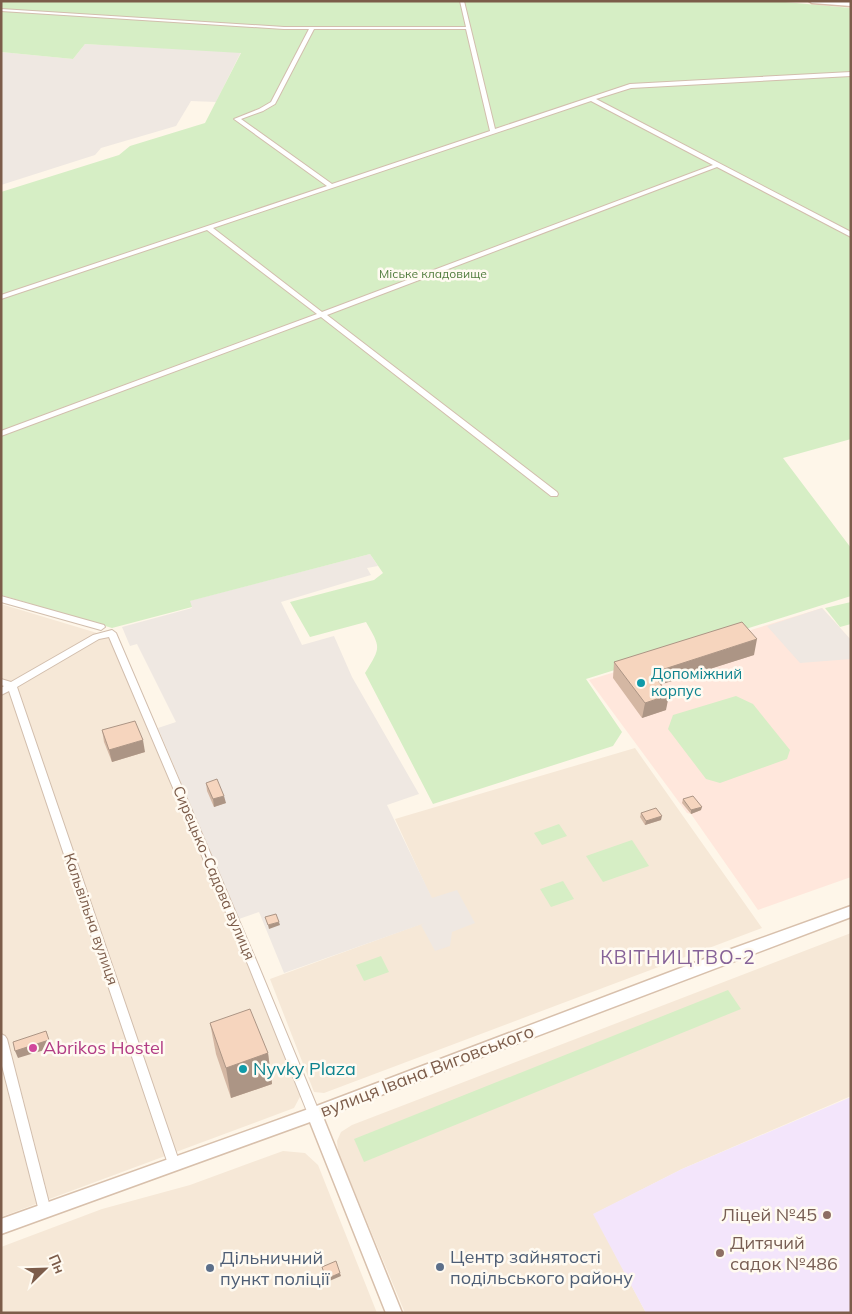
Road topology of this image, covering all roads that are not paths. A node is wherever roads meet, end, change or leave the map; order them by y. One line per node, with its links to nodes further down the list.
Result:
1 (462, 1): 6 (street)
2 (812, 1): 3 (main road)
3 (851, 4)
4 (1, 10): 5 (street)
5 (312, 28): 6 (street); 11 (street)
6 (468, 28): 9 (street)
7 (851, 74): 8 (street)
8 (593, 100): 9 (street); 10 (street)
9 (493, 133): 11 (street)
10 (718, 165): 13 (street); 15 (street)
11 (332, 187): 12 (street)
12 (210, 228): 14 (street); 15 (street)
13 (851, 235)
14 (1, 297)
15 (323, 314): 16 (street); 17 (street)
16 (1, 434)
17 (554, 494)
18 (1, 599): 19 (street)
19 (100, 627)
20 (6, 684): 21 (street); 24 (street, Сирецько-Садова вулиця); 25 (street, Кальвільна вулиця)
21 (1, 692)
22 (851, 911): 24 (main road, вулиця Івана Виговського)
23 (1, 1039): 26 (street)
24 (314, 1114): 25 (main road, вулиця Івана Виговського); 28 (main road)
25 (174, 1164): 26 (main road, вулиця Івана Виговського)
26 (45, 1211): 27 (main road, вулиця Івана Виговського)
27 (1, 1227)
28 (394, 1313)

